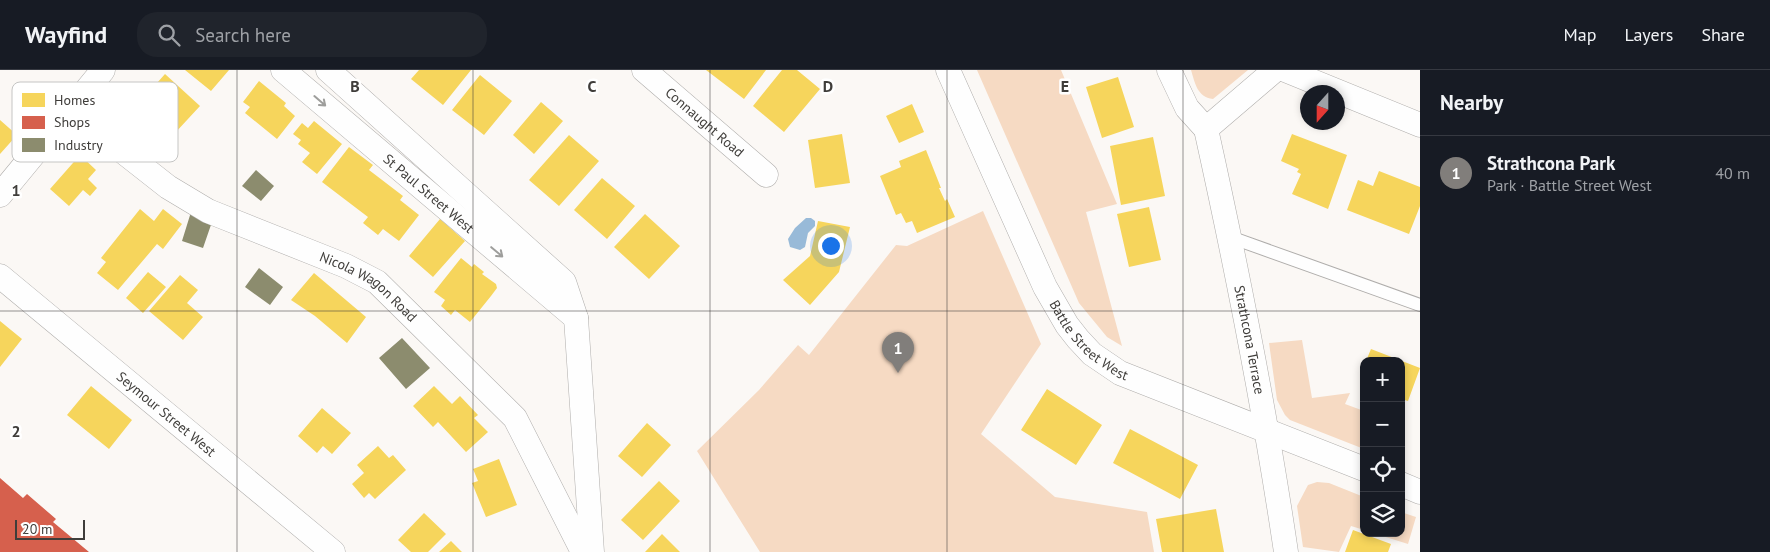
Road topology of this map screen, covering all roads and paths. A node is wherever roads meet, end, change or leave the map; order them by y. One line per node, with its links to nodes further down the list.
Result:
1 (103, 70): 9 (street)
2 (283, 70): 19 (street, St Paul Street West, one-way to 19)
3 (328, 70): 19 (street, St Paul Street West)
4 (644, 70): 14 (street, Connaught Road)
5 (948, 70): 20 (street, Battle Street West)
6 (1169, 70): 11 (street, Strathcona Terrace)
7 (1275, 70): 11 (street)
8 (1285, 70): 10 (street)
9 (93, 82)
10 (1420, 125)
11 (1206, 129): 16 (street, Strathcona Terrace)
12 (27, 162): 15 (street)
13 (136, 162): 25 (street, Nicola Wagon Road)
14 (766, 175)
15 (0, 195)
16 (1230, 237): 18 (lane); 20 (street, Strathcona Terrace)
17 (0, 276): 24 (street, Seymour Street West)
18 (1420, 305)
19 (576, 318): 26 (street, St Paul Street West)
20 (1268, 432): 21 (street, Battle Street West); 27 (street, Strathcona Terrace)
21 (1360, 468)
22 (1405, 486): 23 (street)
23 (1420, 492)
24 (333, 552)
25 (583, 552)
26 (592, 552)
27 (1286, 552)

